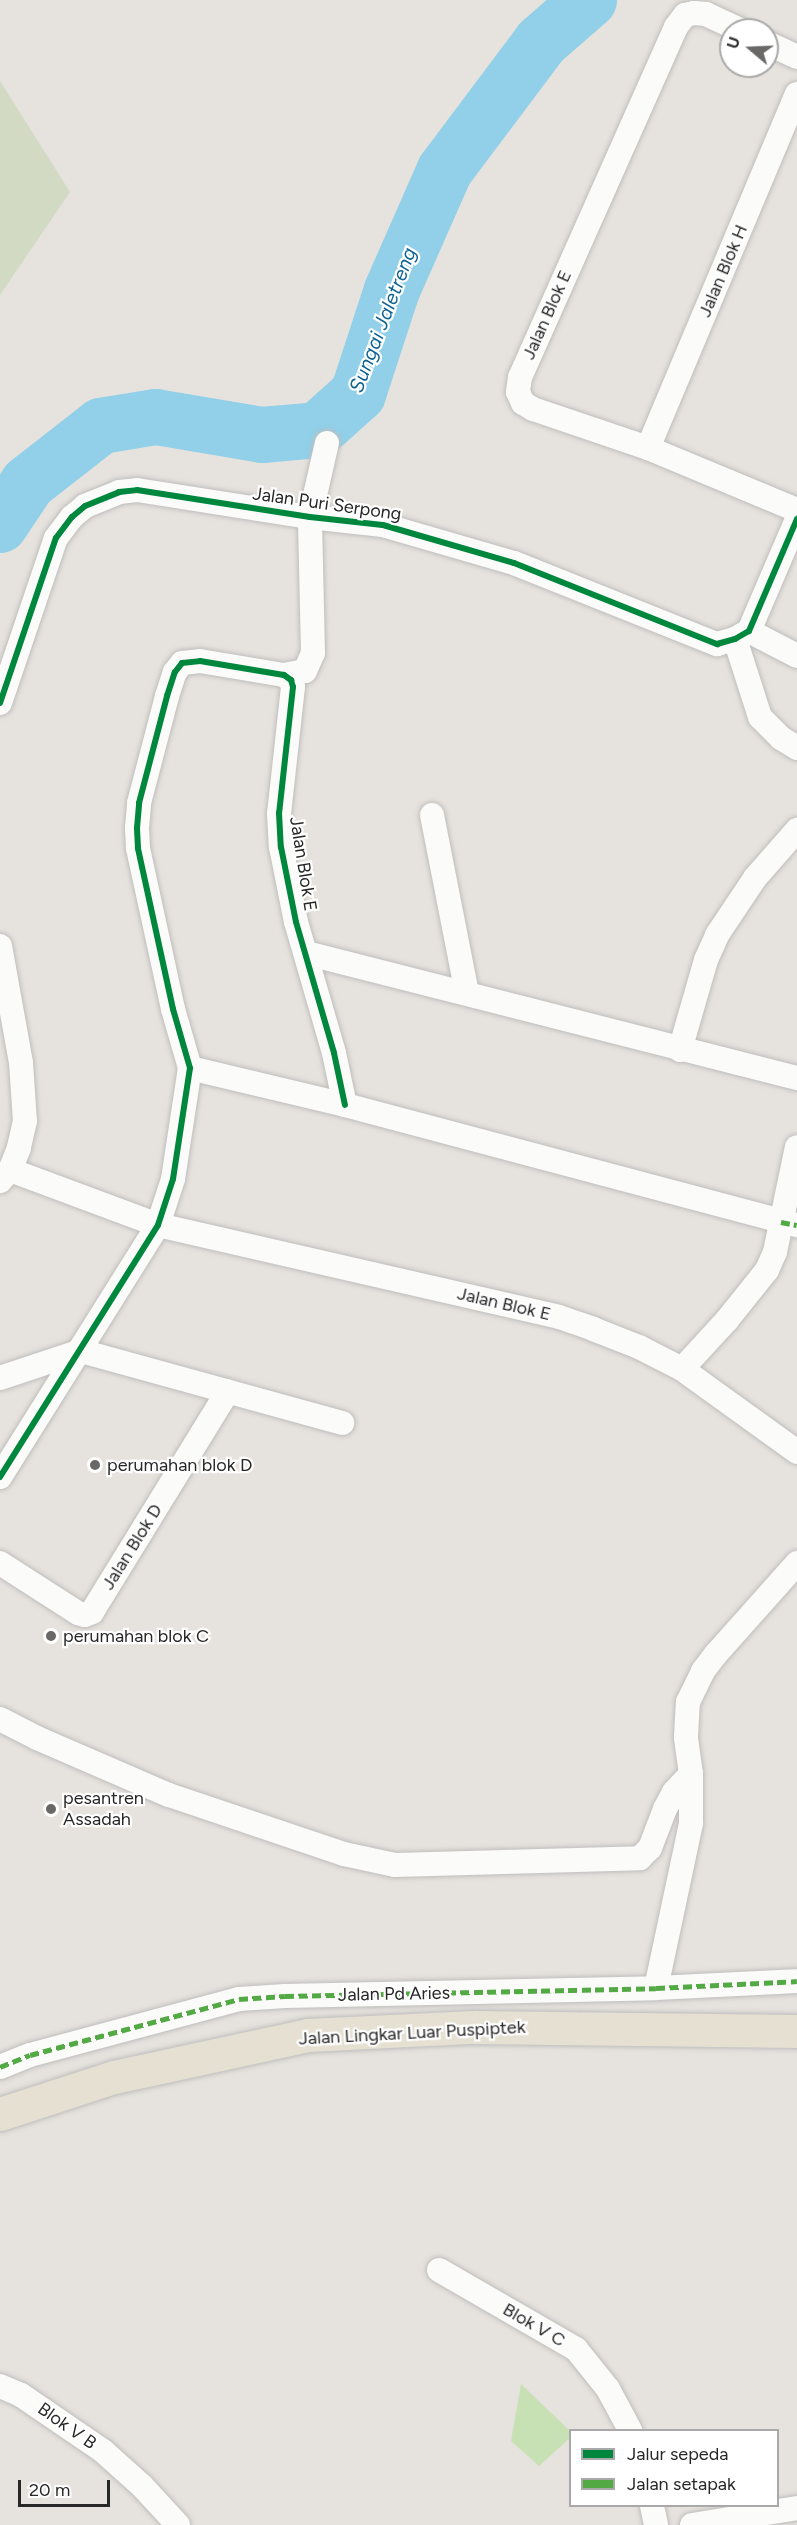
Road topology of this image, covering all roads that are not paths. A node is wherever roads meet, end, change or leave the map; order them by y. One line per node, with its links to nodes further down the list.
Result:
1 (719, 20): 6 (street, Jalan Blok E)
2 (779, 49): 3 (street)
3 (797, 57)
4 (797, 94): 6 (street, Jalan Blok H)
5 (327, 443): 8 (street)
6 (648, 448): 7 (street, Jalan Blok E)
7 (797, 510)
8 (310, 517): 10 (street, Jalan Puri Serpong); 12 (street); 13 (street, Jalan Puri Serpong)
9 (797, 519): 10 (street)
10 (742, 635): 11 (street); 14 (street)
11 (797, 656)
12 (284, 675): 18 (street, Jalan Blok E); 21 (street)
13 (0, 704)
14 (797, 748)
15 (432, 815): 19 (street)
16 (797, 830): 20 (street)
17 (0, 946): 25 (street)
18 (306, 953): 19 (street); 23 (street, Jalan Blok E)
19 (467, 993): 20 (street)
20 (680, 1050): 22 (street)
21 (190, 1068): 23 (street); 27 (street)
22 (797, 1078)
23 (345, 1105): 26 (street)
24 (797, 1147): 26 (street)
25 (5, 1175): 27 (street, Jalan Blok E)
26 (789, 1224): 29 (street)
27 (158, 1226): 28 (street); 29 (street, Jalan Blok E)
28 (81, 1351): 30 (street); 31 (street); 34 (street)
29 (681, 1369): 33 (street, Jalan Blok E)
30 (0, 1378)
31 (228, 1391): 32 (street); 35 (street, Jalan Blok D)
32 (342, 1422)
33 (797, 1452)
34 (0, 1478)
35 (0, 1563)
36 (797, 1563): 38 (street)
37 (0, 1719): 38 (street)
38 (691, 1774): 40 (street)
39 (797, 1981): 40 (street, Jalan Pd Aries)
40 (656, 1988): 42 (street, Jalan Pd Aries)
41 (797, 2031): 43 (main road, Jalan Lingkar Luar Puspiptek)
42 (0, 2067)
43 (0, 2114)
44 (439, 2270): 46 (street, Blok V C)
45 (0, 2386): 49 (street, Blok V B)
46 (629, 2429)
47 (652, 2507): 50 (street)
48 (797, 2508): 51 (street)
49 (178, 2525)
50 (656, 2525)
51 (692, 2525)

